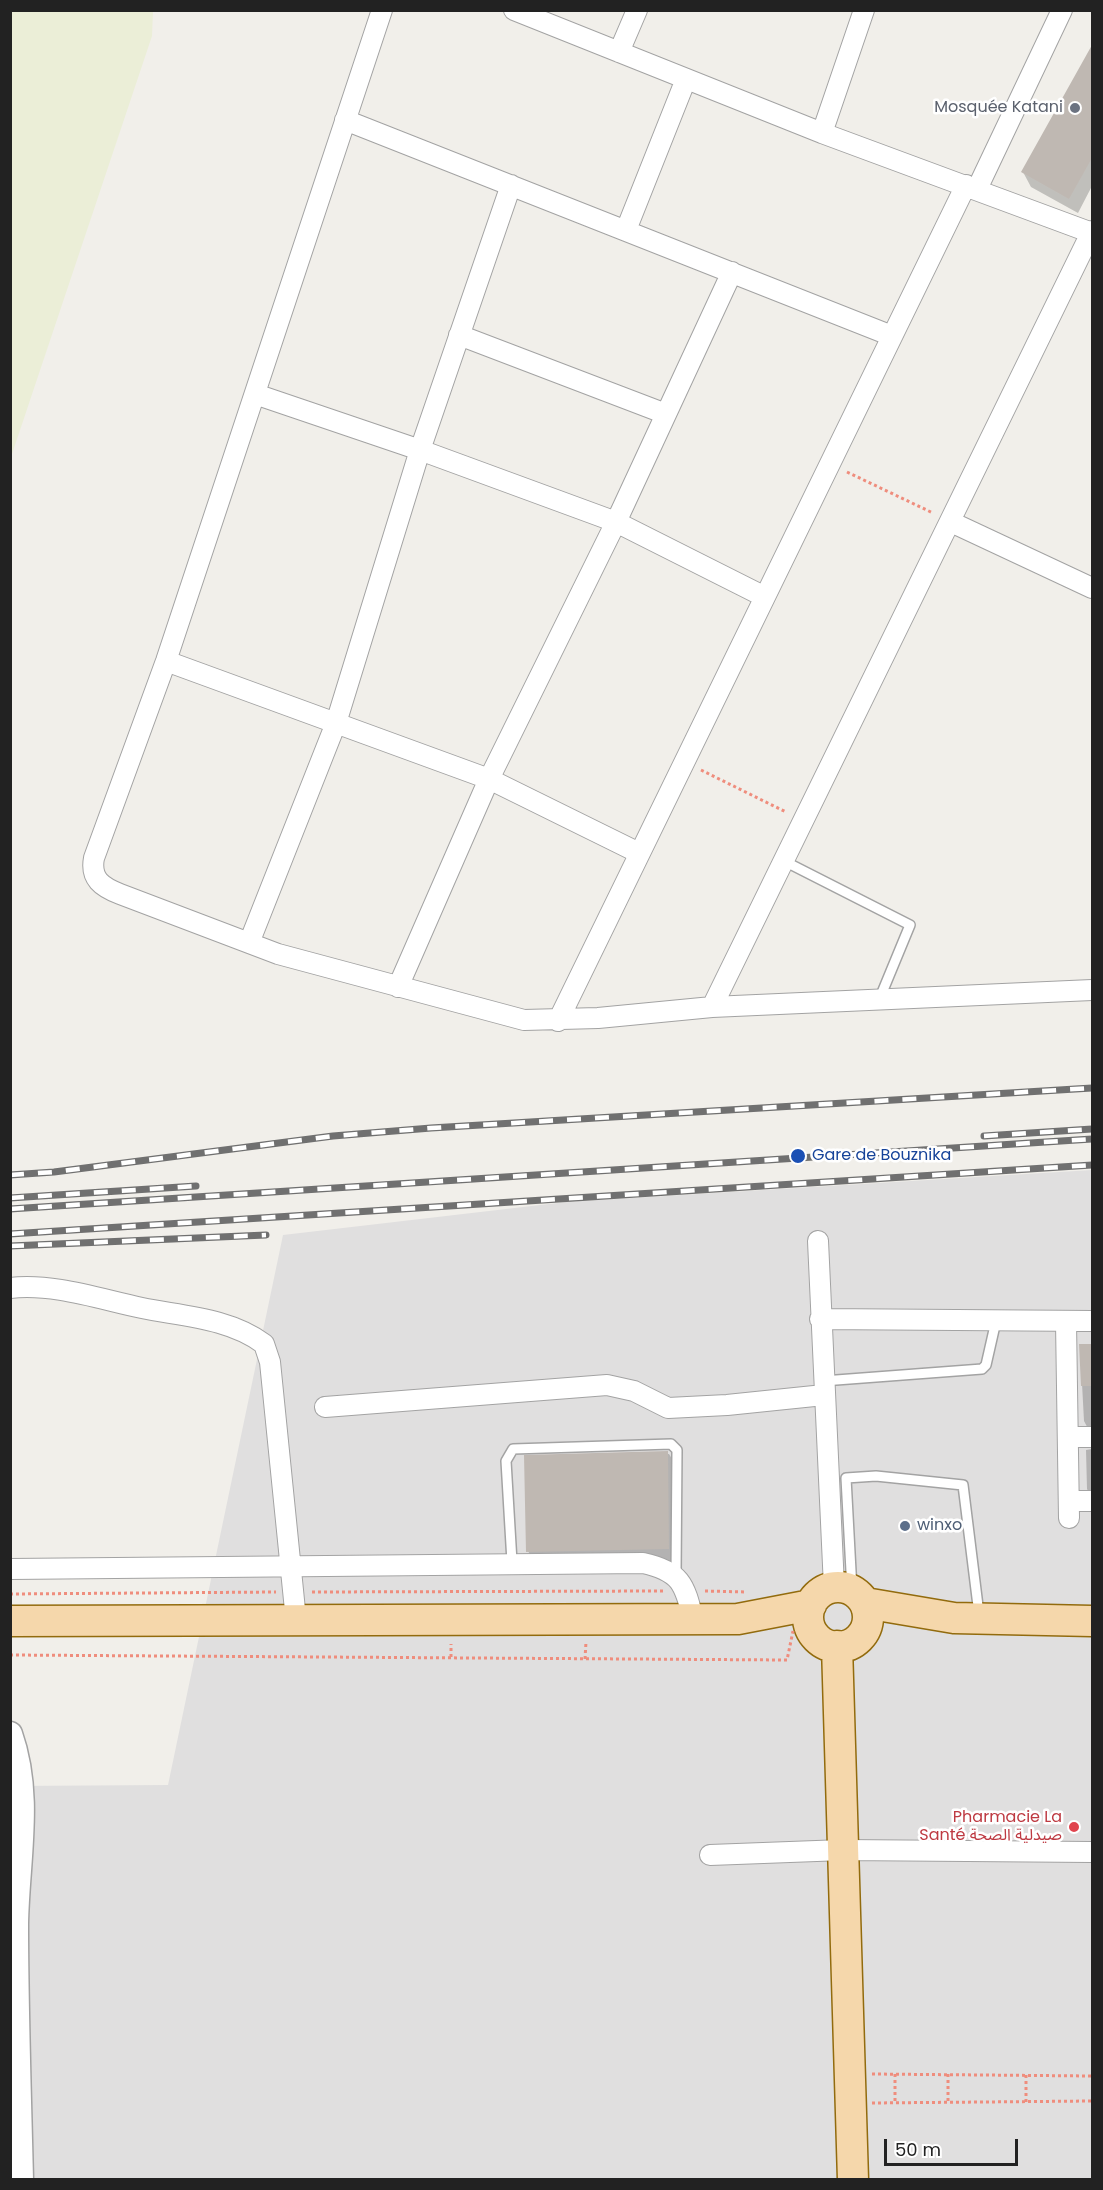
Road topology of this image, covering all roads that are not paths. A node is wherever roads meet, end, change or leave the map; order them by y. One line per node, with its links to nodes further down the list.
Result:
1 (382, 10): 8 (street)
2 (514, 10): 6 (street)
3 (637, 10): 6 (street)
4 (864, 10): 9 (street)
5 (1062, 10): 11 (street)
6 (619, 52): 7 (street)
7 (686, 79): 9 (street); 12 (street)
8 (345, 120): 10 (street); 17 (street)
9 (822, 134): 11 (street)
10 (511, 185): 12 (street); 15 (street)
11 (971, 187): 13 (street); 16 (street)
12 (626, 230): 14 (street)
13 (1092, 232): 21 (street)
14 (732, 272): 16 (street); 18 (street)
15 (459, 335): 18 (street); 19 (street)
16 (892, 336): 23 (street)
17 (255, 394): 19 (street); 24 (street)
18 (666, 414): 20 (street)
19 (420, 450): 20 (street); 25 (street)
20 (616, 522): 23 (street); 26 (street)
21 (951, 522): 22 (street); 28 (street)
22 (1092, 588)
23 (763, 596): 27 (street)
24 (166, 661): 25 (street); 29 (street)
25 (336, 723): 26 (street); 29 (street)
26 (489, 779): 27 (street); 30 (street)
27 (639, 853): 34 (street)
28 (784, 861): 32 (lane); 33 (street)
29 (249, 943): 30 (street)
30 (398, 987): 34 (street)
31 (1092, 990): 32 (street)
32 (879, 1000): 33 (street)
33 (712, 1007): 34 (street)
34 (558, 1021)
35 (818, 1241): 37 (street)
36 (10, 1287): 47 (street)
37 (820, 1319): 38 (street); 41 (street)
38 (996, 1321): 40 (street); 41 (lane)
39 (1092, 1321): 40 (street)
40 (1066, 1322): 43 (street)
41 (824, 1388): 42 (street); 50 (street)
42 (326, 1407)
43 (1068, 1437): 44 (street); 45 (street)
44 (1092, 1437)
45 (1092, 1501)
46 (512, 1562): 47 (street); 49 (street); 49 (lane)
47 (291, 1568): 48 (street); 51 (street)
48 (10, 1569)
49 (681, 1583): 53 (street)
50 (850, 1593): 52 (main road); 52 (lane); 56 (main road); 57 (main road)
51 (295, 1606): 53 (main road); 54 (main road)
52 (967, 1618): 55 (main road); 57 (main road)
53 (693, 1619): 56 (main road)
54 (10, 1621)
55 (1092, 1621)
56 (814, 1629): 57 (main road); 60 (main road)
57 (864, 1633)
58 (10, 1734): 59 (street)
59 (17, 1804): 63 (street)
60 (843, 1850): 61 (street); 62 (street); 66 (main road)
61 (1092, 1852)
62 (710, 1855)
63 (14, 1923): 64 (street)
64 (15, 2138): 65 (street)
65 (21, 2180)
66 (853, 2180)

